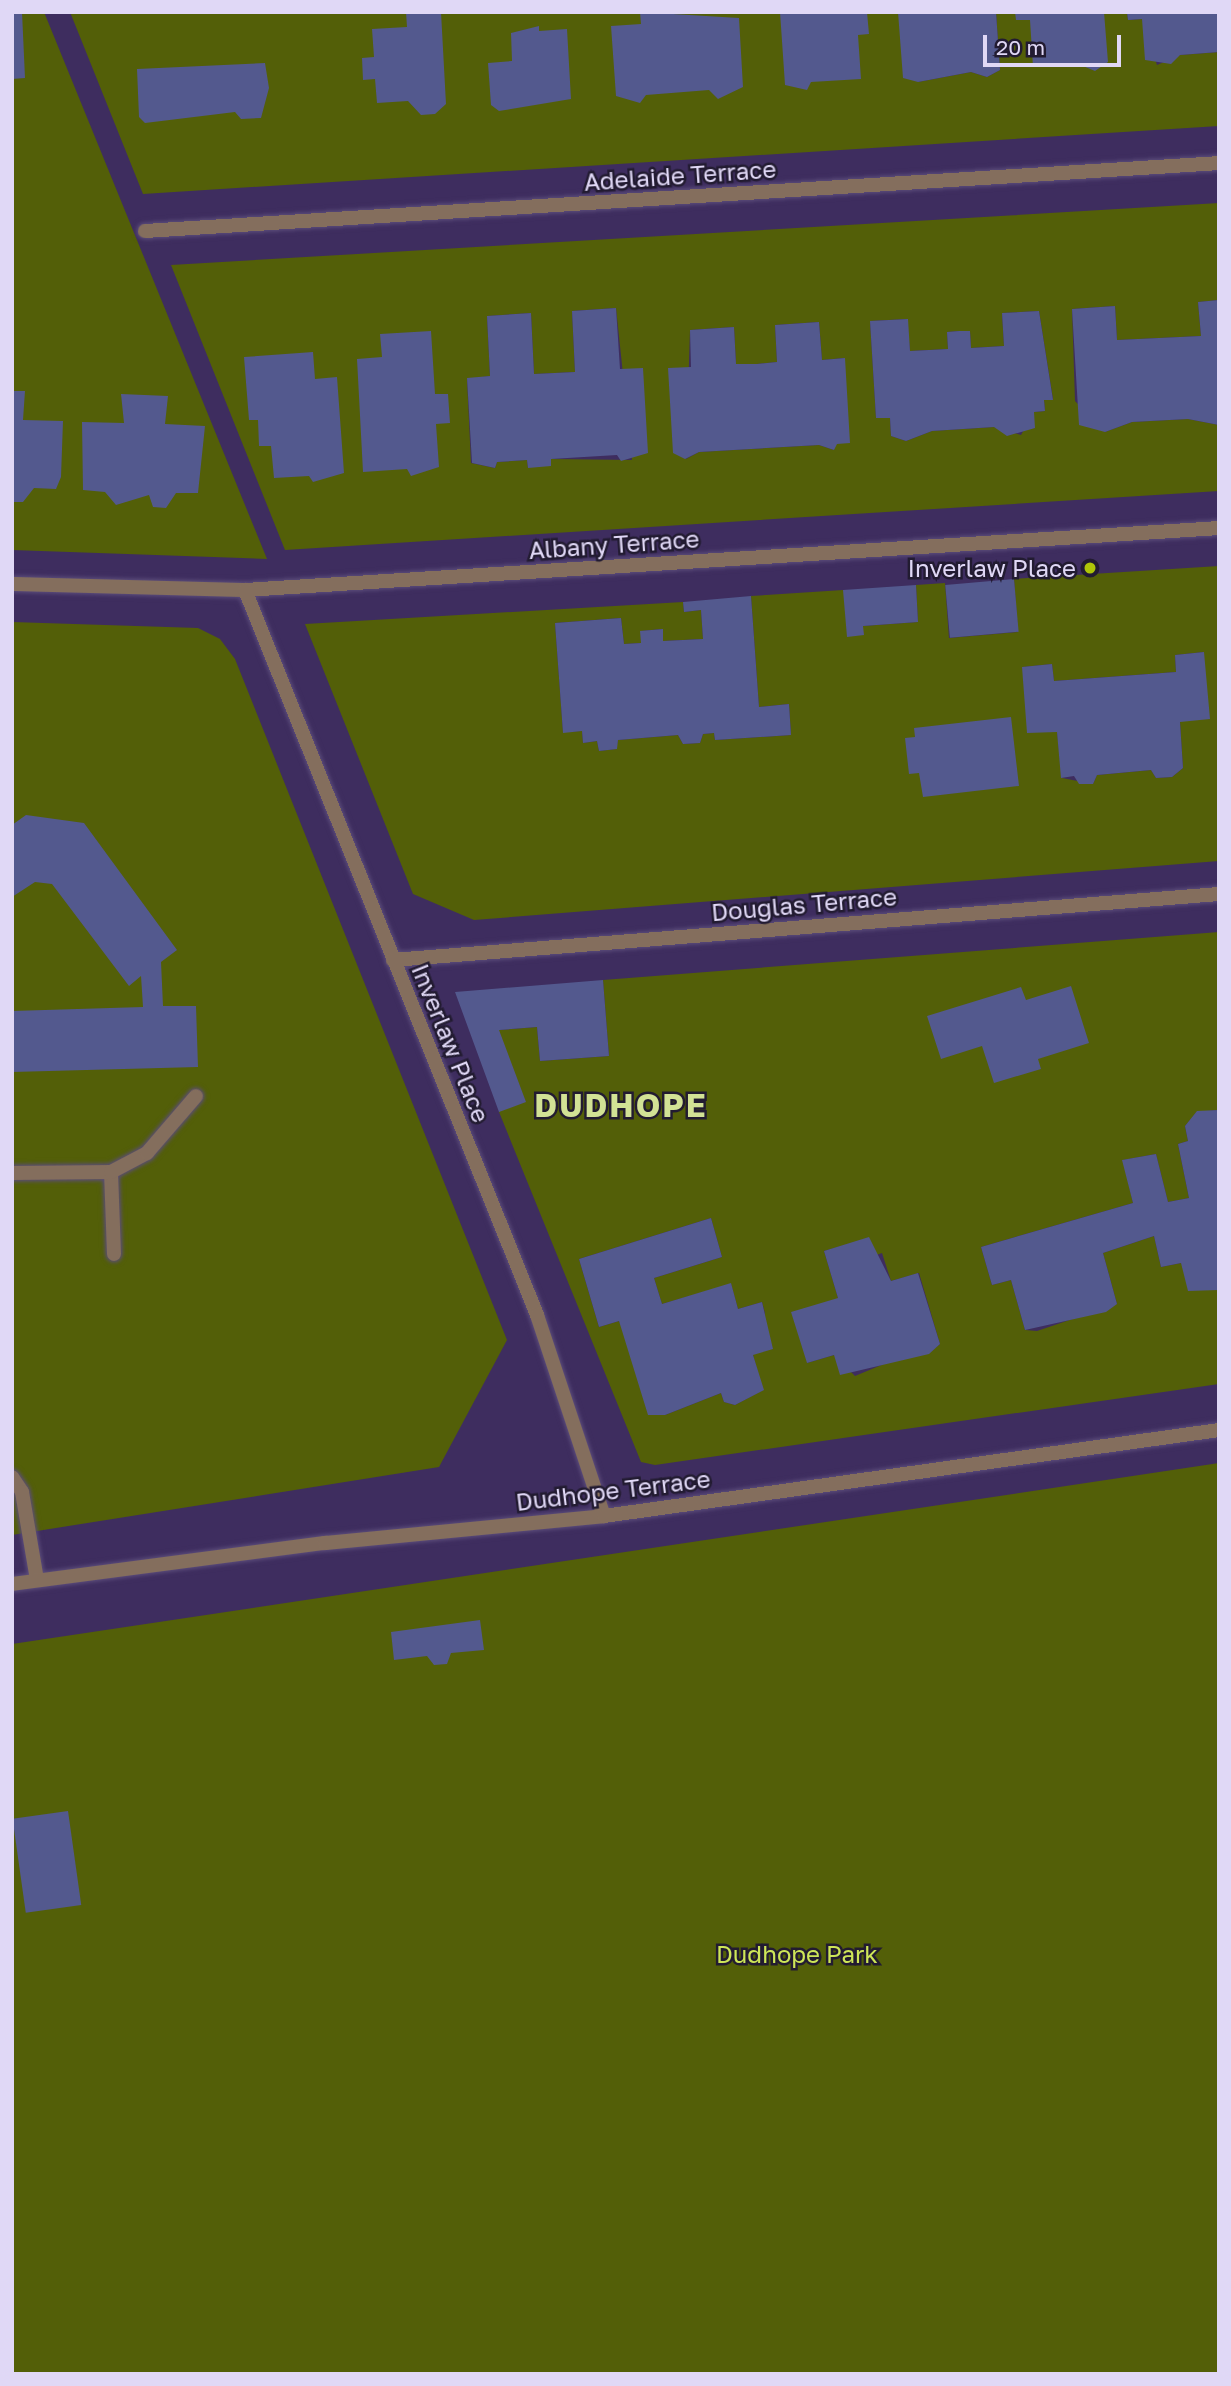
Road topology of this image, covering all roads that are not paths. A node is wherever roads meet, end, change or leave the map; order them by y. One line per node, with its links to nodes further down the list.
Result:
1 (1219, 163): 2 (street, Adelaide Terrace)
2 (145, 231)
3 (1219, 528): 5 (street, Albany Terrace)
4 (12, 584): 5 (street, Albany Terrace)
5 (245, 590): 7 (street, Inverlaw Place)
6 (1219, 894): 7 (street, Douglas Terrace)
7 (393, 960): 14 (street, Inverlaw Place)
8 (195, 1096): 9 (street)
9 (111, 1171): 10 (street); 11 (street)
10 (12, 1173)
11 (114, 1254)
12 (1219, 1430): 14 (street, Dudhope Terrace)
13 (12, 1477): 15 (street)
14 (604, 1516): 15 (street, Dudhope Terrace)
15 (37, 1580): 16 (street, Dudhope Terrace)
16 (12, 1584)

